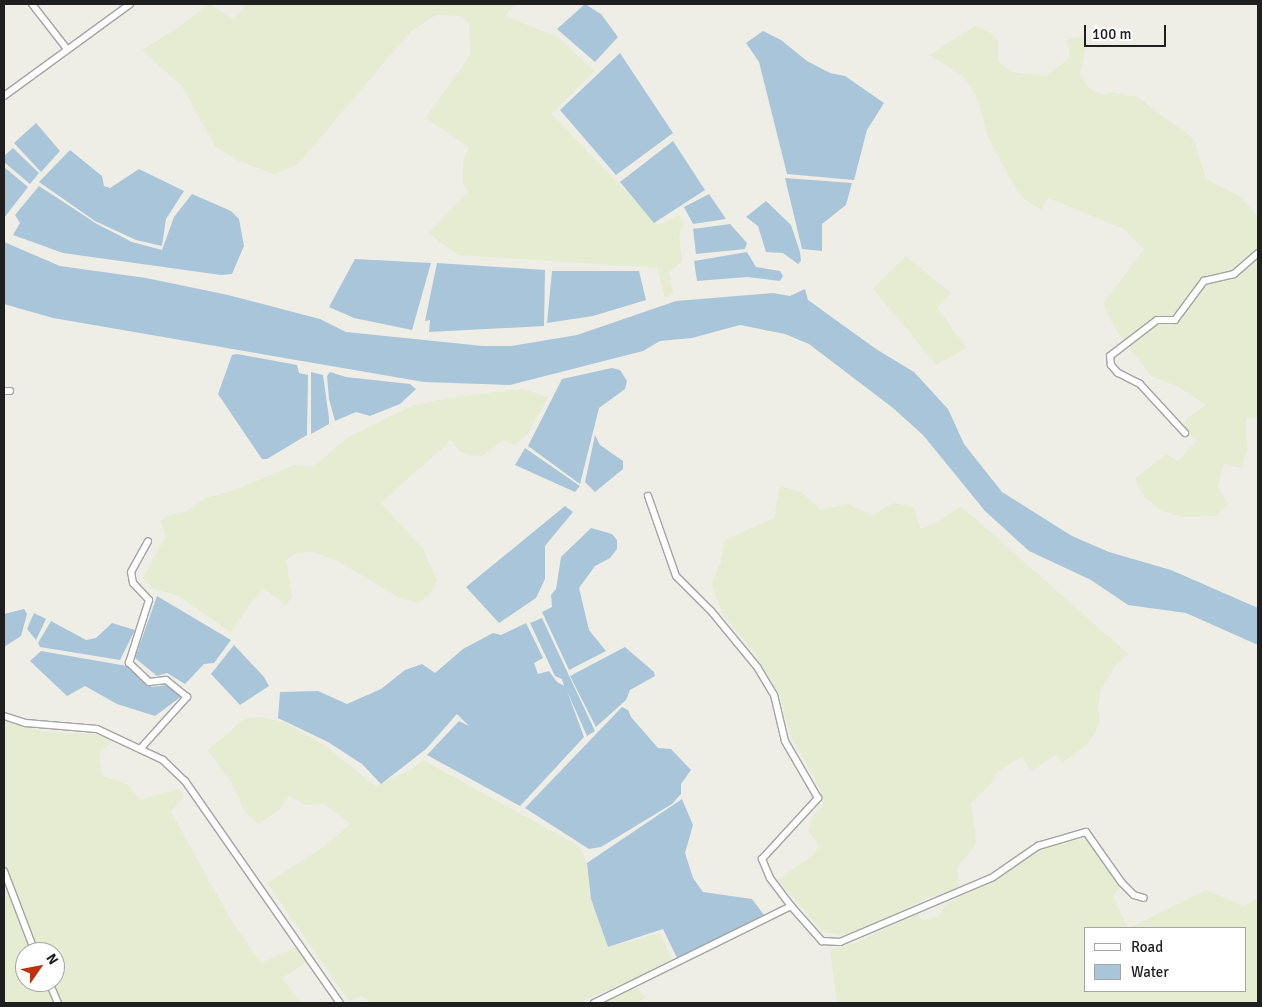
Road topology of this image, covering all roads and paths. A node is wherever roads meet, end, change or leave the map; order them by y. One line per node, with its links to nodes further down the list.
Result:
1 (32, 4): 3 (street)
2 (130, 4): 3 (street)
3 (67, 49): 4 (street)
4 (4, 96)
5 (1258, 253): 6 (street)
6 (1185, 433)
7 (648, 496): 13 (street)
8 (148, 541): 10 (street)
9 (4, 716): 10 (street)
10 (141, 748): 15 (street)
11 (4, 871): 14 (street)
12 (1144, 898): 13 (street)
13 (791, 906): 16 (street)
14 (31, 942)
15 (340, 1003)
16 (594, 1003)

